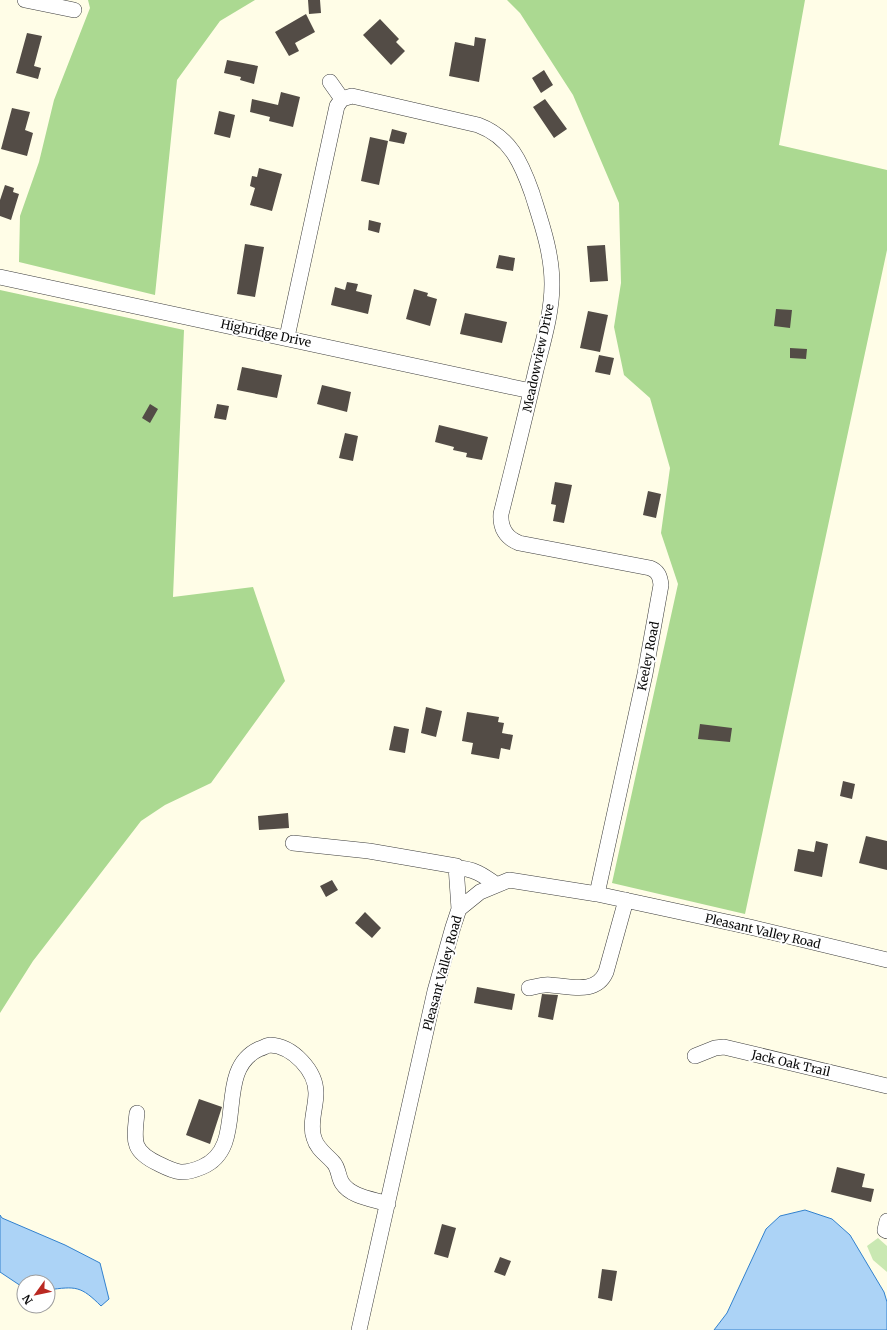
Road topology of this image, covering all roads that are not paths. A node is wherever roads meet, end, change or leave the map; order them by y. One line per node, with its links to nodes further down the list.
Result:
1 (25, 0): 2 (street)
2 (74, 10)
3 (330, 82): 4 (street)
4 (342, 99): 6 (street); 7 (street, Meadowview Drive)
5 (0, 277): 6 (street, Highridge Drive)
6 (287, 337): 7 (street, Highridge Drive)
7 (531, 391): 8 (street, Meadowview Drive)
8 (506, 535): 12 (street, Keeley Road)
9 (292, 843): 10 (street)
10 (456, 868): 11 (street); 14 (street)
11 (497, 885): 12 (street, Pleasant Valley Road); 14 (street, Pleasant Valley Road)
12 (597, 894): 13 (street, Pleasant Valley Road)
13 (626, 900): 15 (street, Pleasant Valley Road); 16 (street)
14 (459, 909): 20 (street, Pleasant Valley Road)
15 (887, 960)
16 (529, 988)
17 (695, 1056): 18 (street, Jack Oak Trail)
18 (887, 1086)
19 (137, 1113): 20 (street)
20 (388, 1204): 21 (street, Pleasant Valley Road)
21 (359, 1330)

